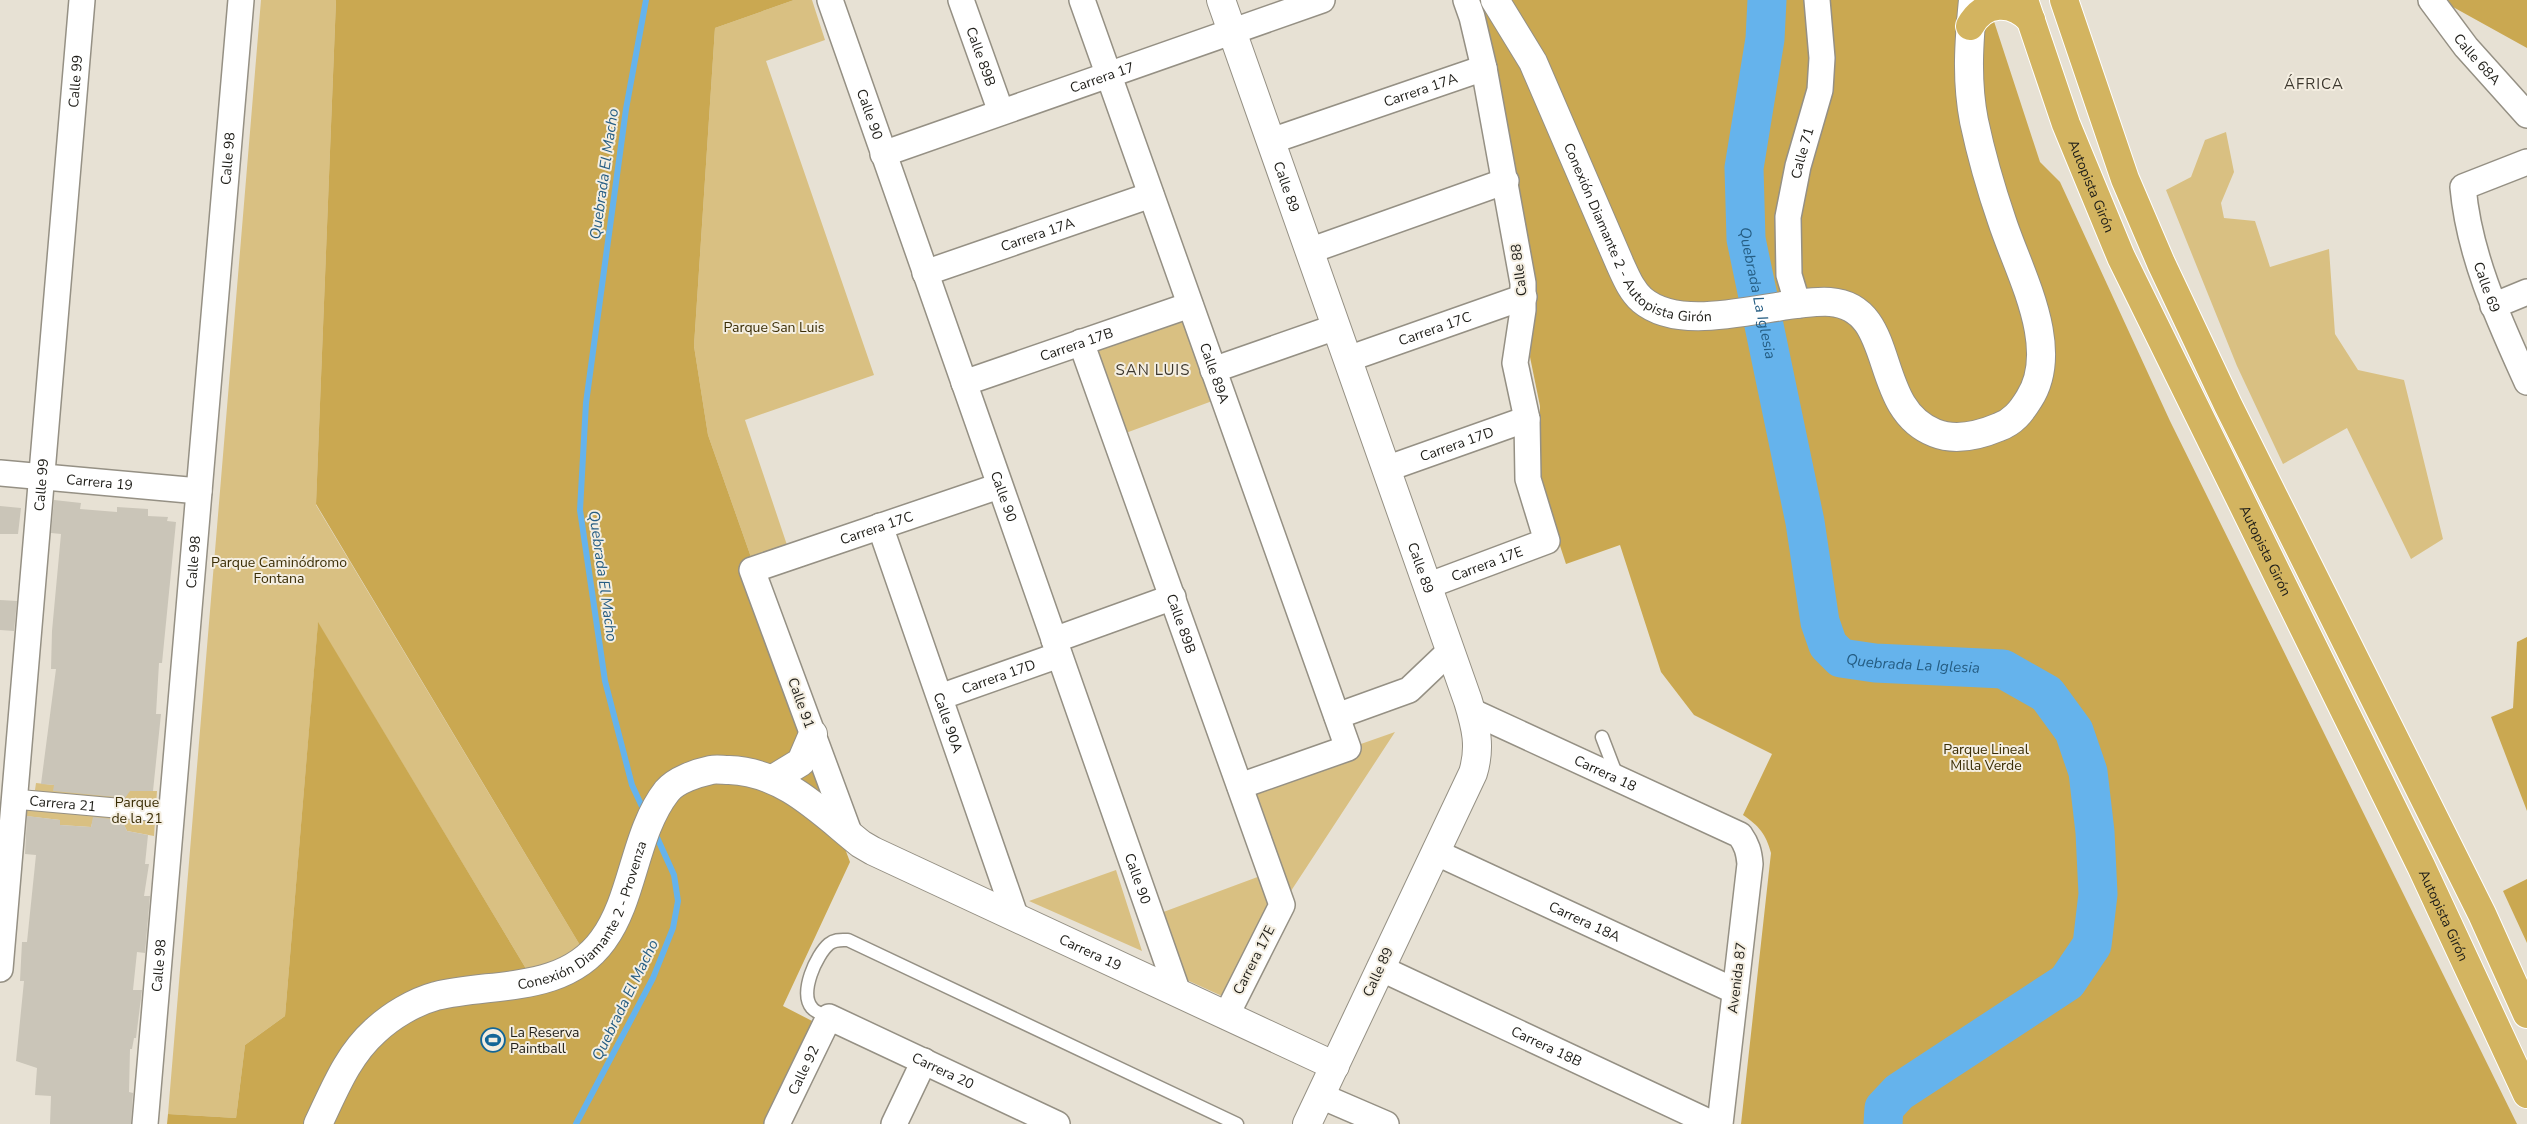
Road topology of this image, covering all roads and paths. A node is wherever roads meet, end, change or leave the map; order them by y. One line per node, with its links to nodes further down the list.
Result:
1 (82, 0): 41 (street, Calle 99)
2 (241, 0): 43 (street, Calle 98)
3 (830, 0): 21 (street, Calle 90)
4 (961, 0): 18 (street, Calle 89B)
5 (1082, 0): 17 (street, Calle 89A)
6 (1222, 0): 15 (street, Calle 89)
7 (1322, 0): 15 (street, Carrera 17)
8 (1466, 0): 16 (street, Calle 88)
9 (1494, 0): 30 (street, Conexión Diamante 2 - Autopista Girón)
10 (1817, 0): 30 (street, Calle 71)
11 (2064, 0): 71 (highway)
12 (2431, 0): 19 (street, Calle 68A)
13 (1973, 9): 14 (highway); 30 (street, Conexión Diamante 2 - Autopista Girón)
14 (2027, 10): 76 (highway, Autopista Girón)
15 (1233, 32): 17 (street, Carrera 17); 20 (street, Calle 89)
16 (1484, 68): 20 (street, Carrera 17A); 23 (street, Calle 88)
17 (1108, 76): 18 (street, Carrera 17); 24 (street, Calle 89A)
18 (1001, 112): 21 (street, Carrera 17)
19 (2527, 115)
20 (1271, 141): 25 (street, Calle 89)
21 (883, 154): 26 (street, Calle 90)
22 (2527, 162): 31 (street, Calle 69)
23 (1506, 181): 25 (street); 28 (street, Calle 88)
24 (1151, 195): 26 (street, Carrera 17A); 29 (street, Calle 89A)
25 (1309, 251): 32 (street, Calle 89)
26 (925, 273): 37 (street, Calle 90)
27 (2527, 292): 31 (street)
28 (1524, 297): 34 (street, Carrera 17C); 38 (street, Calle 88)
29 (1190, 305): 33 (street, Carrera 17B); 35 (street, Calle 89A)
30 (1788, 306)
31 (2493, 306): 36 (street, Calle 69)
32 (1336, 327): 34 (street, Calle 89); 35 (street)
33 (1081, 342): 37 (street, Carrera 17B); 48 (street, Calle 89B)
34 (1348, 359): 39 (street, Calle 89)
35 (1213, 370): 53 (street, Calle 89A)
36 (2527, 382)
37 (964, 383): 42 (street, Calle 90)
38 (1527, 419): 39 (street, Carrera 17D); 45 (street, Calle 88)
39 (1386, 469): 47 (street, Calle 89)
40 (0, 473): 41 (street, Carrera 19)
41 (42, 476): 43 (street, Carrera 19); 59 (street, Calle 99)
42 (999, 486): 44 (street, Carrera 17C); 49 (street, Calle 90)
43 (199, 491): 60 (street, Calle 98)
44 (880, 526): 46 (street, Carrera 17C); 51 (street, Calle 90A)
45 (1547, 541): 47 (street, Carrera 17E)
46 (752, 570): 54 (street, Calle 91)
47 (1427, 586): 50 (street, Calle 89)
48 (1172, 597): 49 (street, Carrera 17D); 58 (street, Calle 89B)
49 (1056, 648): 51 (street, Carrera 17D); 70 (street, Calle 90)
50 (1450, 651): 52 (street, Calle 89); 53 (street)
51 (940, 697): 66 (street, Calle 90A)
52 (1471, 711): 56 (street, Carrera 18); 63 (street, Calle 89)
53 (1337, 716): 58 (street, Calle 89A)
54 (813, 734): 57 (street); 61 (street, Calle 91)
55 (1602, 736): 56 (lane)
56 (1617, 778): 62 (street, Carrera 18)
57 (773, 779): 61 (street, Conexión Diamante 2 - Provenza); 79 (street, Conexión Diamante 2 - Provenza)
58 (1240, 786): 65 (street, Calle 89B)
59 (14, 799): 60 (street, Carrera 21); 64 (street, Calle 99)
60 (172, 813): 78 (street, Calle 98)
61 (850, 835): 66 (street, Carrera 19)
62 (1740, 835): 69 (street, Avenida 87)
63 (1435, 852): 67 (street, Calle 89); 69 (street, Carrera 18A)
64 (5, 861): 68 (street, Calle 99)
65 (1282, 905): 72 (street, Carrera 17E)
66 (1016, 918): 70 (street, Carrera 19)
67 (1380, 968): 75 (street, Calle 89); 86 (street, Carrera 18B)
68 (0, 969)
69 (1735, 991): 87 (street, Avenida 87)
70 (1178, 993): 72 (street, Carrera 19)
71 (2527, 1014)
72 (1226, 1016): 75 (street, Carrera 19)
73 (829, 1017): 74 (street, Carrera 20); 80 (street, Calle 92); 83 (lane)
74 (924, 1061): 81 (street); 82 (street, Carrera 20)
75 (1335, 1066): 77 (street, Calle 89)
76 (2527, 1094)
77 (1321, 1096): 84 (street, Calle 89); 85 (street)
78 (145, 1124)
79 (318, 1124)
80 (777, 1124)
81 (894, 1124)
82 (1057, 1124)
83 (1237, 1124)
84 (1308, 1124)
85 (1386, 1124)
86 (1713, 1124)
87 (1720, 1124)

